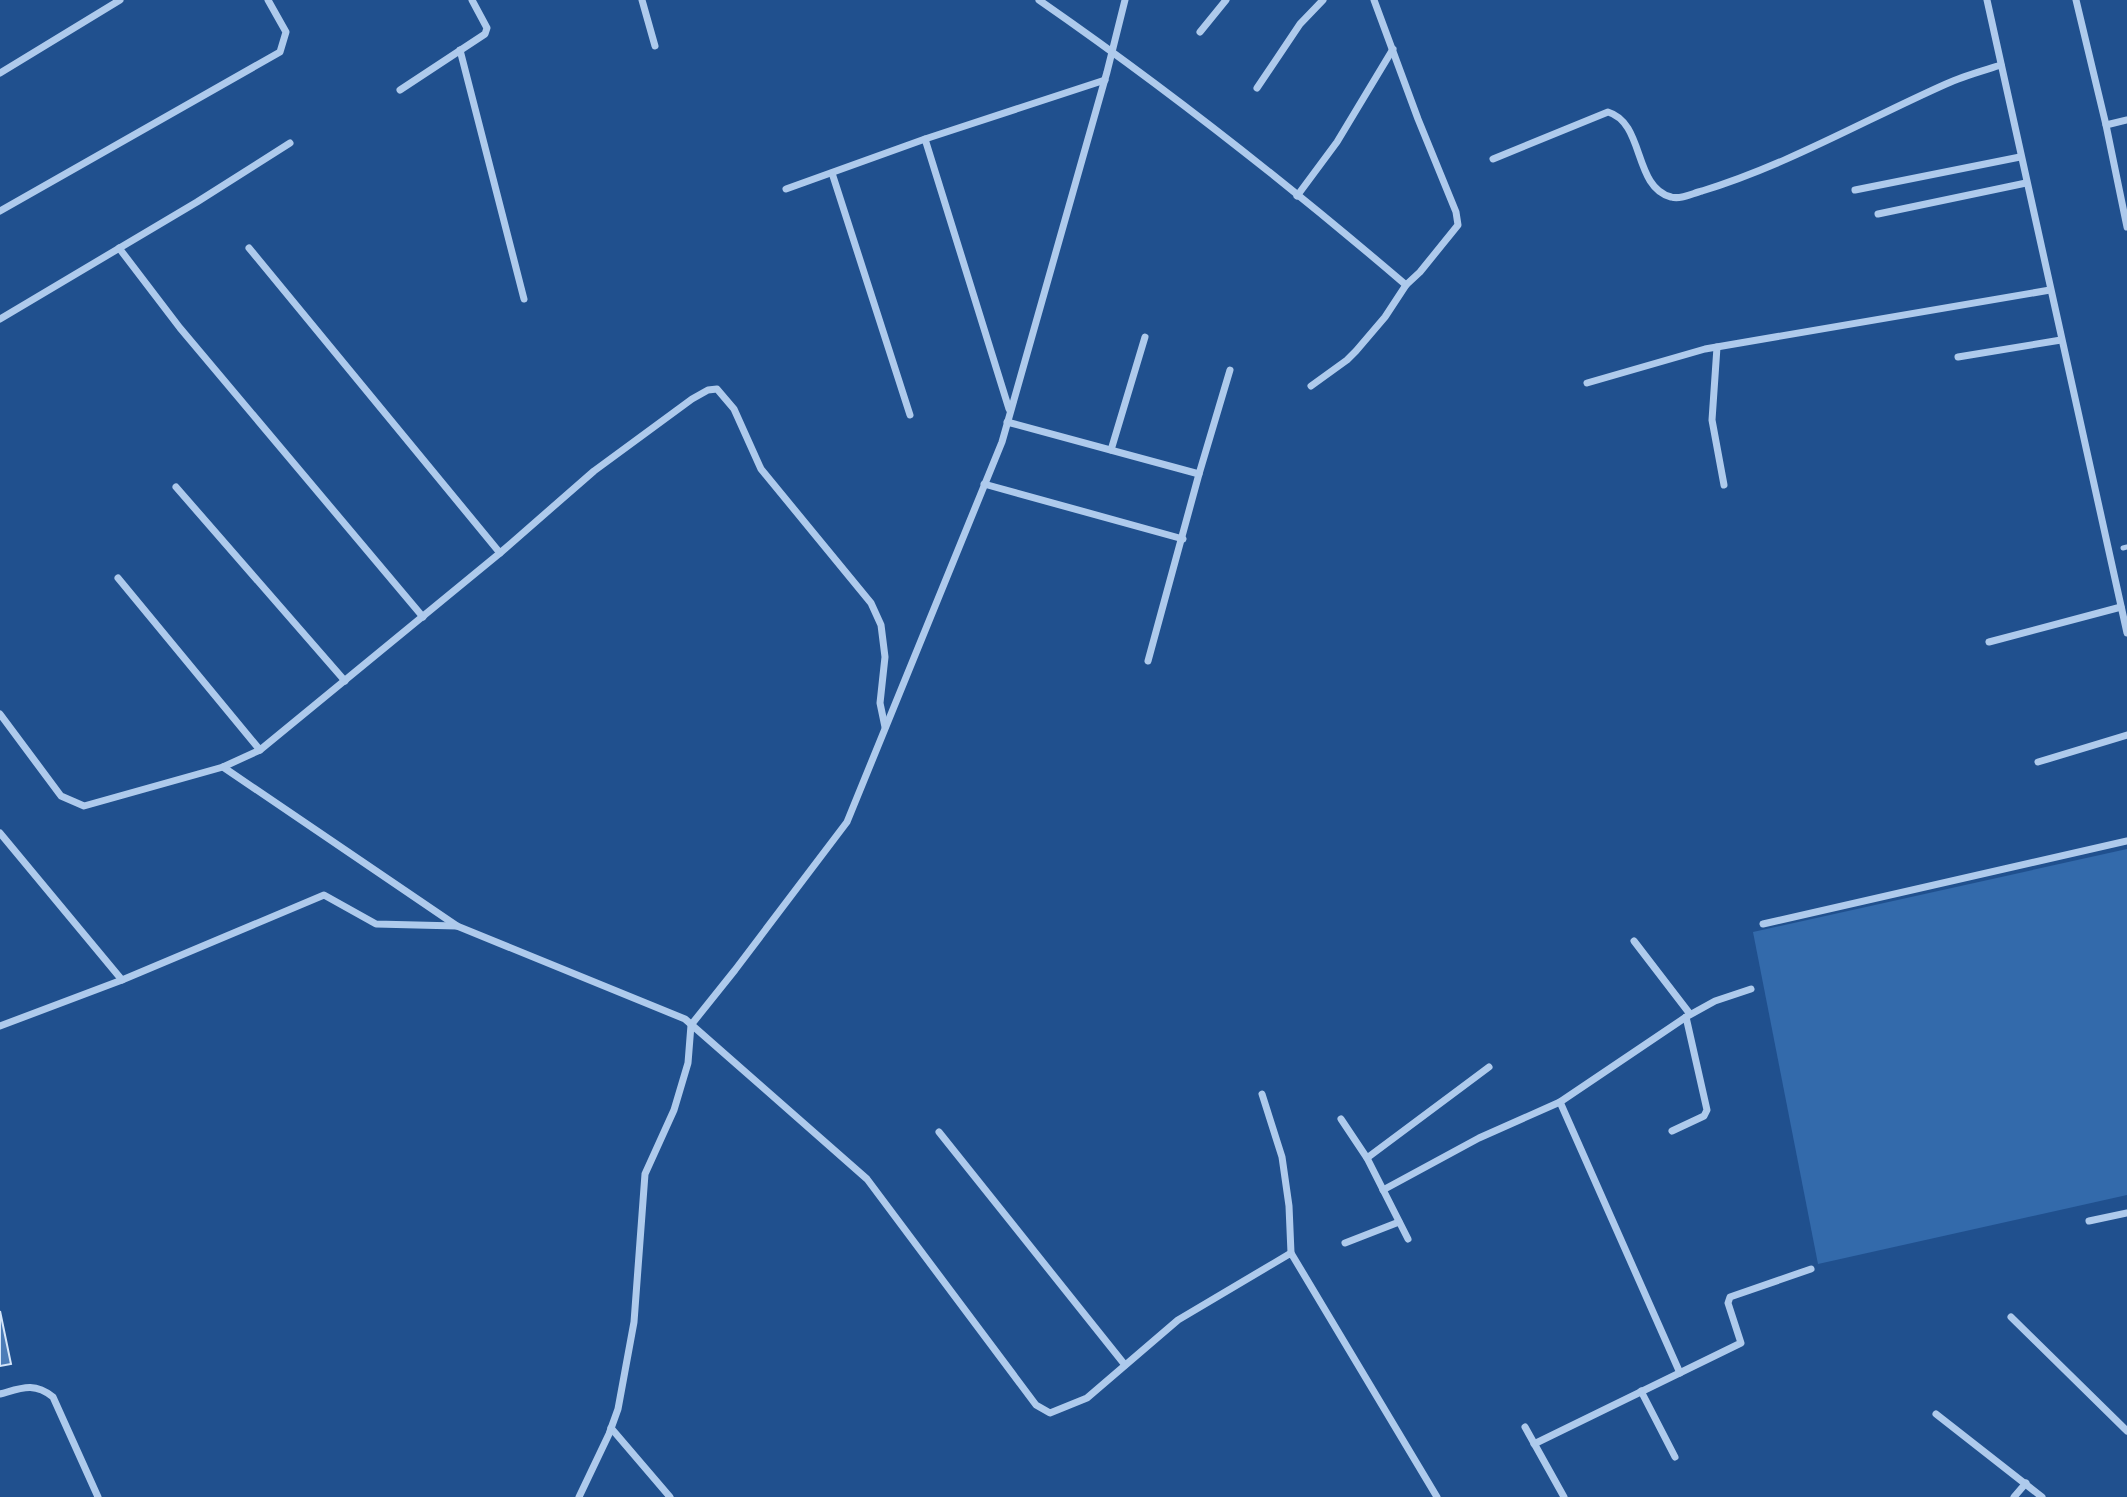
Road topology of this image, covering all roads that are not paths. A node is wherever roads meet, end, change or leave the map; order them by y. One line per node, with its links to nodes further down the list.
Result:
1 (120, 0): 18 (street)
2 (268, 0): 33 (street)
3 (472, 0): 15 (street)
4 (642, 0): 13 (street)
5 (1039, 0): 16 (street)
6 (1125, 0): 16 (street)
7 (1226, 0): 12 (street)
8 (1323, 0): 20 (street)
9 (1374, 0): 14 (street)
10 (1987, 0): 17 (street)
11 (2077, 0): 23 (street)
12 (1200, 32)
13 (655, 46)
14 (1393, 49): 32 (street); 38 (street)
15 (460, 50): 21 (street); 40 (street)
16 (1112, 51): 19 (street); 32 (street)
17 (2001, 65): 26 (street); 27 (street)
18 (0, 73)
19 (1105, 80): 24 (street); 49 (street)
20 (1256, 88)
21 (400, 90)
22 (2127, 120): 23 (street)
23 (2106, 125): 35 (street)
24 (925, 139): 28 (street); 49 (street)
25 (290, 143): 36 (street)
26 (2020, 157): 29 (street); 31 (street)
27 (1493, 159)
28 (832, 173): 30 (street); 50 (street)
29 (2026, 183): 34 (street); 39 (street)
30 (786, 189)
31 (1855, 190)
32 (1297, 196): 38 (street)
33 (0, 211)
34 (1878, 214)
35 (2127, 228)
36 (119, 248): 41 (street); 61 (street)
37 (249, 248): 58 (street)
38 (1406, 285): 48 (street)
39 (2050, 290): 43 (street); 44 (street)
40 (524, 299)
41 (0, 319)
42 (1145, 337): 52 (street)
43 (2061, 340): 45 (street); 60 (street)
44 (1717, 347): 47 (street); 55 (street)
45 (1958, 357)
46 (1230, 370): 53 (street)
47 (1587, 383)
48 (1311, 386)
49 (1010, 412): 51 (street)
50 (911, 415)
51 (1007, 422): 52 (street); 54 (street)
52 (1111, 450): 53 (street)
53 (1199, 474): 57 (street)
54 (984, 484): 57 (street); 67 (street)
55 (1724, 485)
56 (176, 487): 65 (street)
57 (1183, 539): 64 (street)
58 (500, 553): 61 (street); 67 (street)
59 (118, 578): 69 (street)
60 (2121, 607): 62 (street); 63 (street)
61 (423, 617): 65 (street)
62 (2127, 633)
63 (1989, 642)
64 (1148, 661)
65 (345, 681): 69 (street)
66 (0, 714): 71 (street)
67 (885, 727): 80 (street)
68 (2127, 735): 70 (street)
69 (260, 750): 71 (street)
70 (2038, 762)
71 (223, 767): 75 (street)
72 (0, 833): 77 (street)
73 (2127, 841): 74 (street)
74 (1763, 924)
75 (457, 926): 77 (street); 80 (street)
76 (1634, 941): 79 (street)
77 (122, 981): 81 (street)
78 (1751, 989): 79 (street)
79 (1688, 1016): 84 (street); 86 (street)
80 (691, 1025): 98 (street); 104 (street)
81 (0, 1026)
82 (1489, 1067): 88 (street)
83 (1262, 1094): 95 (street)
84 (1560, 1102): 89 (street); 99 (street)
85 (1341, 1119): 88 (street)
86 (1672, 1131)
87 (939, 1132): 98 (street)
88 (1367, 1158): 89 (street)
89 (1384, 1190): 92 (street)
90 (2127, 1213): 91 (street)
91 (2089, 1221)
92 (1399, 1222): 93 (street); 94 (street)
93 (1408, 1239)
94 (1345, 1243)
95 (1291, 1253): 98 (street); 112 (street)
96 (1811, 1269): 99 (street)
97 (2011, 1317): 105 (street)
98 (1125, 1365)
99 (1680, 1373): 100 (street)
100 (1641, 1391): 106 (street); 107 (street)
101 (0, 1394): 109 (street)
102 (1936, 1414): 108 (street)
103 (1525, 1427): 106 (street)
104 (611, 1428): 110 (street); 111 (street)
105 (2127, 1431)
106 (1535, 1444): 113 (street)
107 (1675, 1457)
108 (2026, 1483): 114 (street); 115 (street)
109 (98, 1497)
110 (579, 1497)
111 (670, 1497)
112 (1437, 1497)
113 (1564, 1497)
114 (2014, 1497)
115 (2042, 1497)

